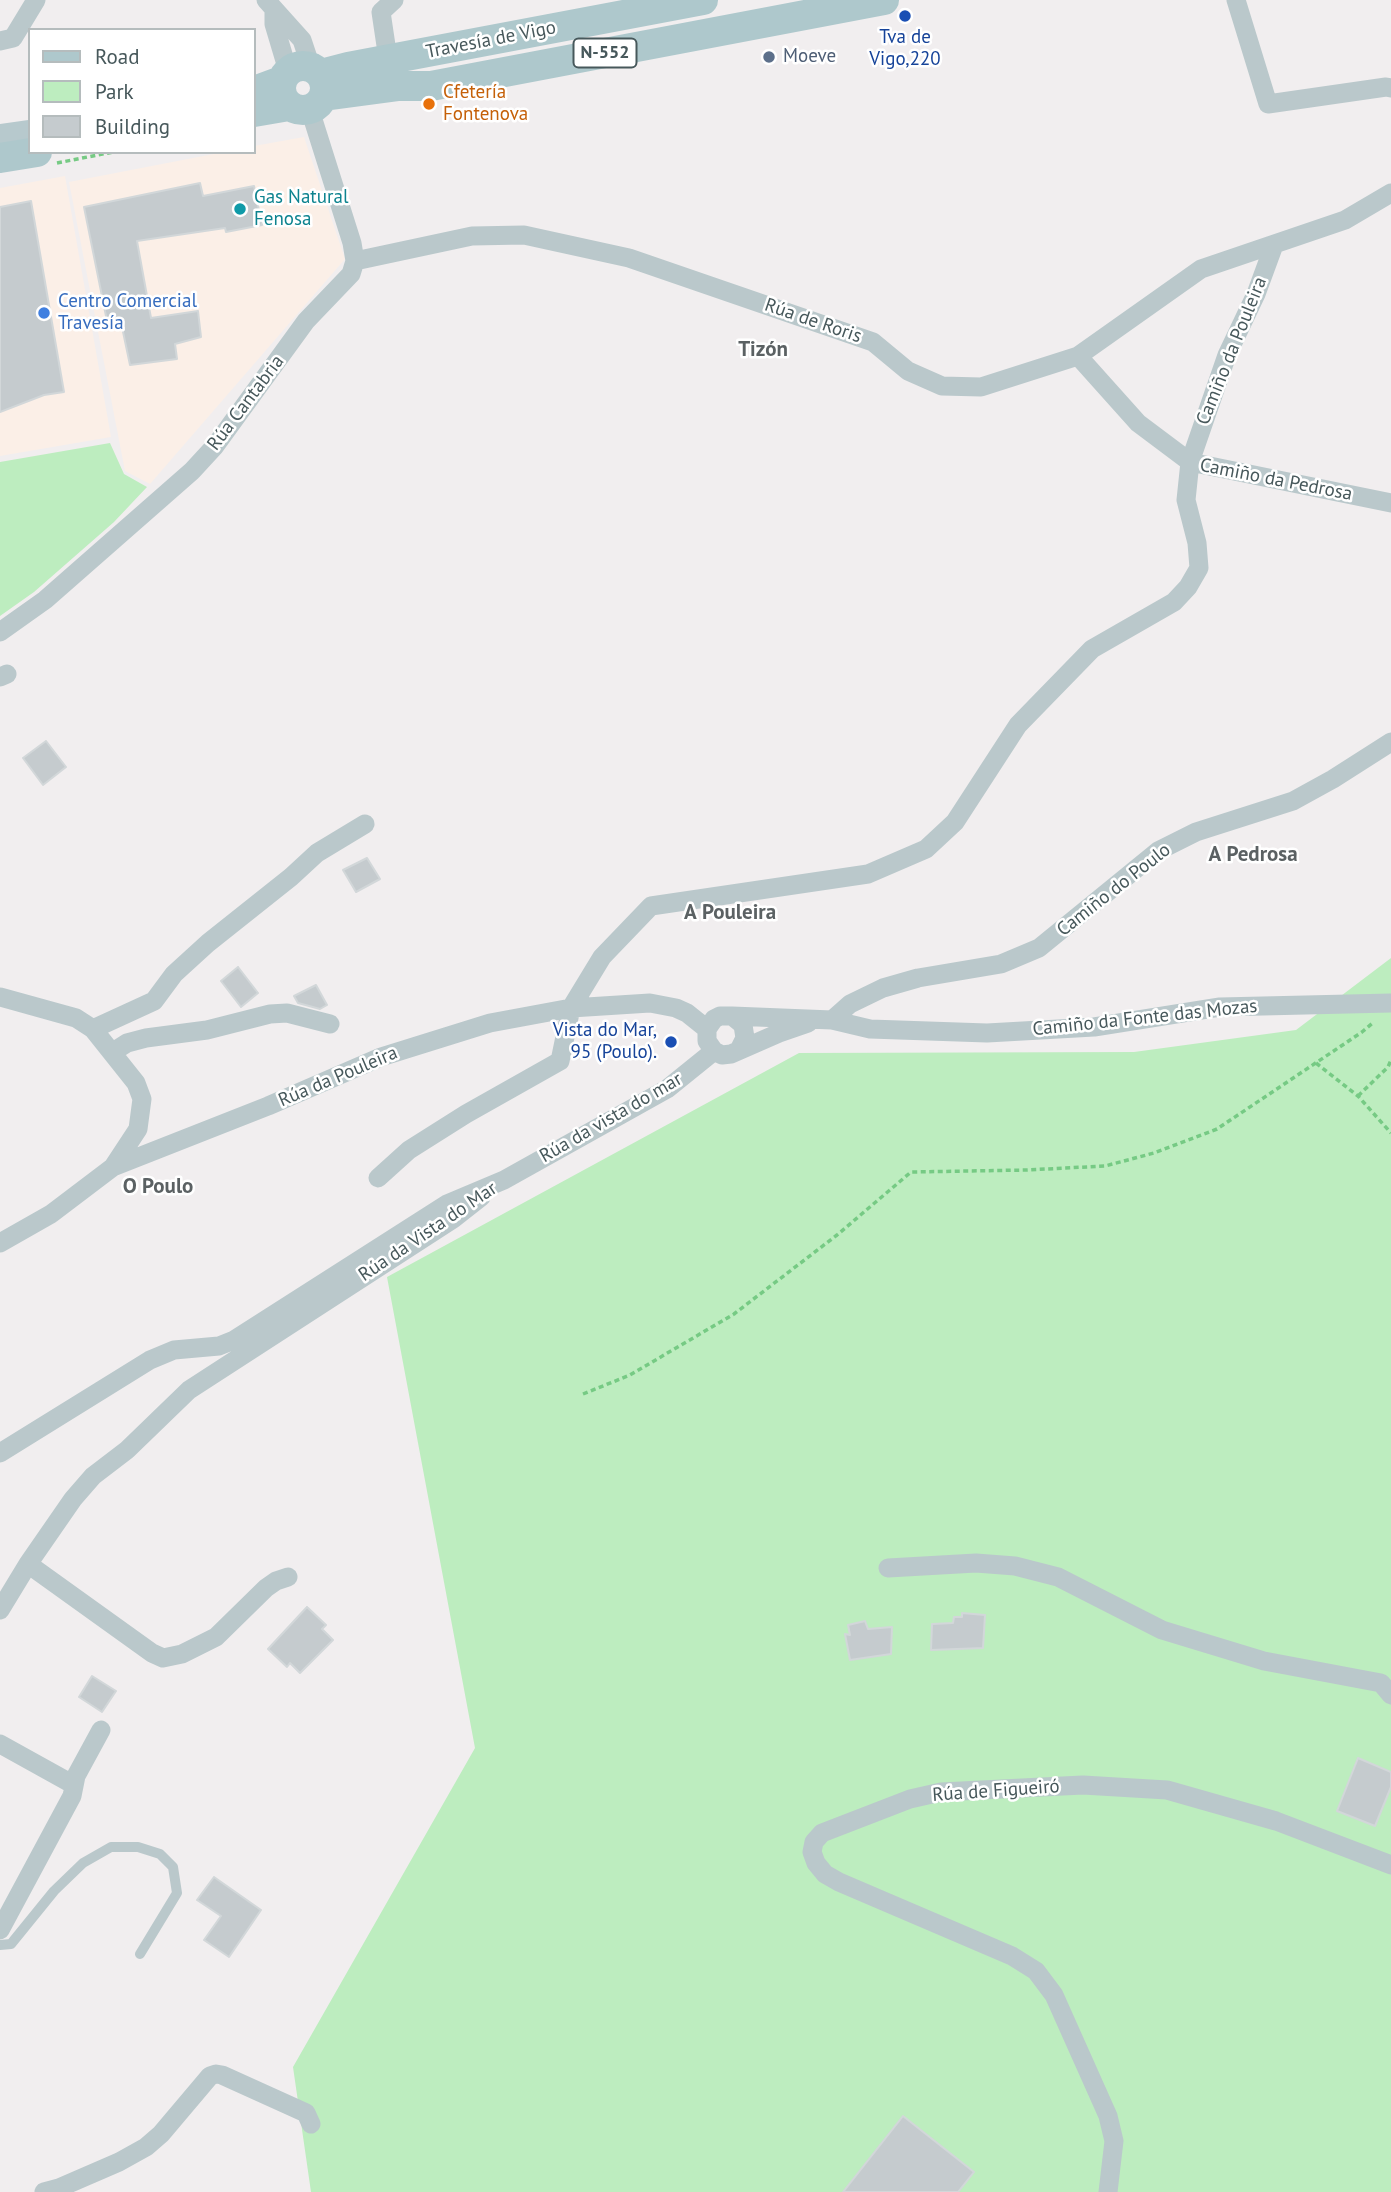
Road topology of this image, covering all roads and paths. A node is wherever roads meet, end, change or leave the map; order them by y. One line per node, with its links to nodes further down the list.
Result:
1 (36, 0): 7 (street)
2 (394, 0): 8 (street)
3 (704, 0): 8 (main road, Travesía de Vigo / N-552)
4 (884, 0): 9 (main road, Travesía de Vigo / N-552)
5 (1236, 0): 10 (street)
6 (270, 5): 9 (street)
7 (0, 41)
8 (388, 59): 9 (main road, Travesía de Vigo / N-552)
9 (297, 87): 11 (main road, Travesía de Vigo / N-552); 18 (street)
10 (1391, 88)
11 (256, 111)
12 (28, 134): 13 (main road)
13 (0, 139)
14 (28, 154): 15 (main road)
15 (0, 159)
16 (1391, 193): 17 (street, Rúa de Roris)
17 (1274, 244): 19 (street, Rúa de Roris); 20 (street, Camiño da Pouleira)
18 (355, 261): 19 (street, Rúa de Roris); 22 (street, Rúa Cantabria)
19 (1078, 356): 20 (street, Camiño da Pedrosa)
20 (1190, 462): 21 (street, Camiño da Pedrosa); 26 (street, Camiño da Pouleira)
21 (1391, 503)
22 (0, 632)
23 (1391, 742): 29 (street, Camiño do Poulo)
24 (365, 824): 31 (street)
25 (0, 997): 31 (street)
26 (571, 1007): 32 (street, Rúa da Pouleira); 40 (street, Rúa da Pouleira); 41 (street)
27 (1386, 1009): 29 (street, Camiño da Fonte das Mozas); 37 (path)
28 (732, 1016): 29 (street, Camiño da Fonte das Mozas); 32 (street); 33 (street)
29 (824, 1020): 33 (street)
30 (330, 1024): 35 (street)
31 (93, 1029): 35 (street)
32 (707, 1029): 34 (street)
33 (739, 1050): 34 (street)
34 (714, 1051): 42 (street, Rúa da vista do mar)
35 (113, 1052): 40 (street)
36 (1391, 1060): 38 (path)
37 (1315, 1062): 38 (path); 46 (path)
38 (1358, 1096): 39 (path)
39 (1391, 1133)
40 (113, 1167): 43 (street)
41 (378, 1178)
42 (505, 1180): 44 (street, Rúa da Vista do Mar); 45 (street, Rúa da Vista do Mar)
43 (0, 1243)
44 (189, 1347): 45 (street); 47 (street, Rúa da Vista do Mar)
45 (223, 1366): 48 (street, Rúa da Vista do Mar)
46 (583, 1394)
47 (0, 1453)
48 (28, 1564): 50 (street); 51 (street, Rúa da Vista do Mar)
49 (888, 1568): 52 (street)
50 (288, 1577)
51 (0, 1610)
52 (1391, 1695)
53 (101, 1730): 55 (street)
54 (0, 1744): 55 (street)
55 (74, 1785): 57 (street)
56 (1391, 1865): 63 (street, Rúa de Figueiró)
57 (0, 1930)
58 (0, 1945): 59 (lane)
59 (139, 1954)
60 (312, 2124): 61 (street)
61 (73, 2188): 62 (street)
62 (44, 2192)
63 (1108, 2192)

